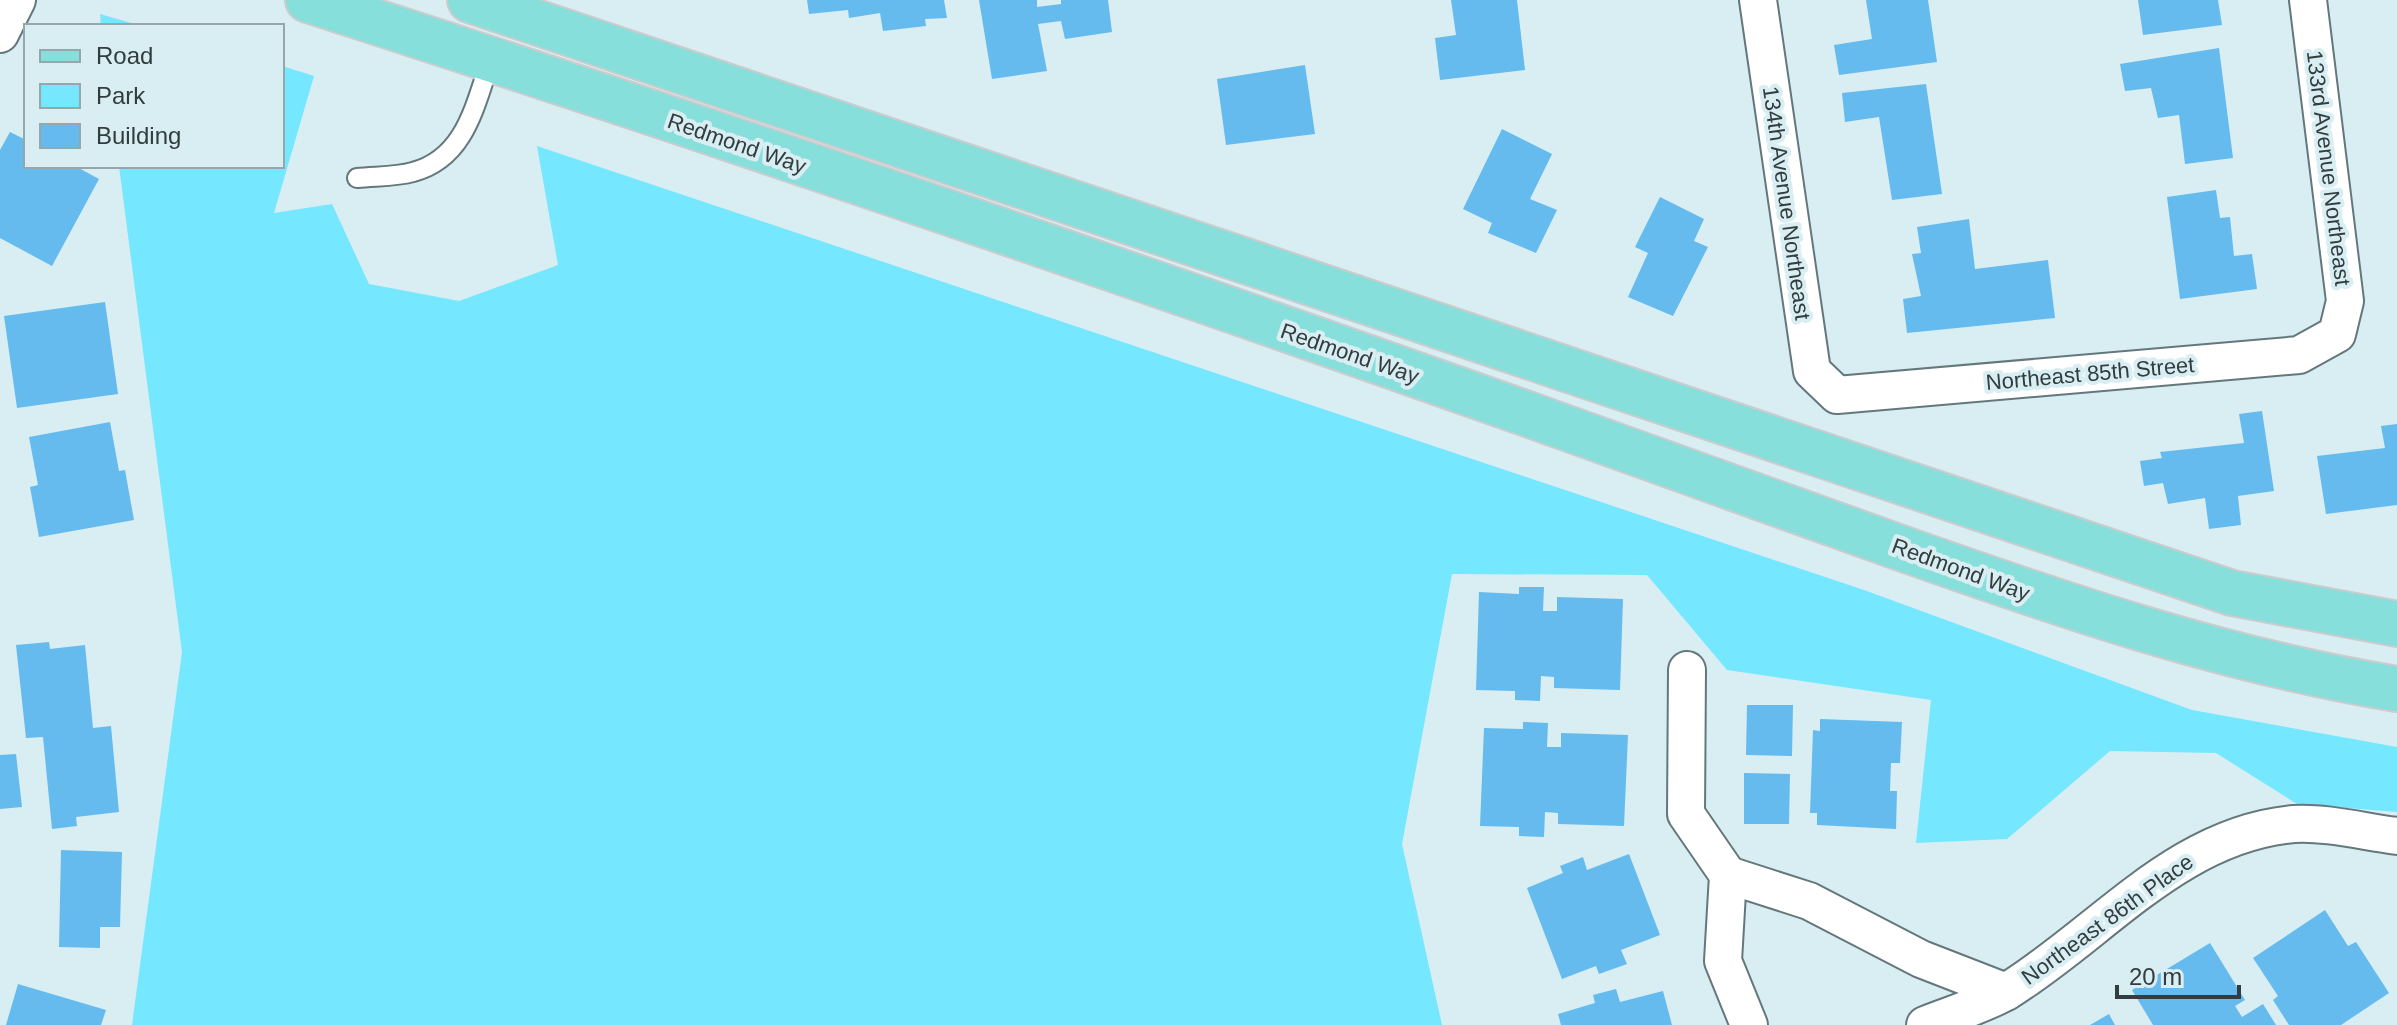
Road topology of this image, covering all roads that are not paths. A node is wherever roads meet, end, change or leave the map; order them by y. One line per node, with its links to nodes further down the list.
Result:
1 (17, 0): 6 (street)
2 (308, 0): 7 (main road, Redmond Way)
3 (1758, 0): 10 (street, 134th Avenue Northeast)
4 (2308, 0): 9 (street, 133rd Avenue Northeast)
5 (486, 3): 11 (main road)
6 (0, 34)
7 (491, 59): 8 (lane); 13 (main road, Redmond Way)
8 (357, 178)
9 (2337, 334): 10 (street, Northeast 85th Street)
10 (1837, 395)
11 (2397, 624)
12 (1687, 670): 15 (street)
13 (2397, 689)
14 (2397, 836): 16 (street, Northeast 86th Place)
15 (1728, 875): 16 (street, Northeast 86th Place); 17 (street)
16 (2006, 992): 18 (street, Northeast 86th Place)
17 (1749, 1025)
18 (1925, 1025)

